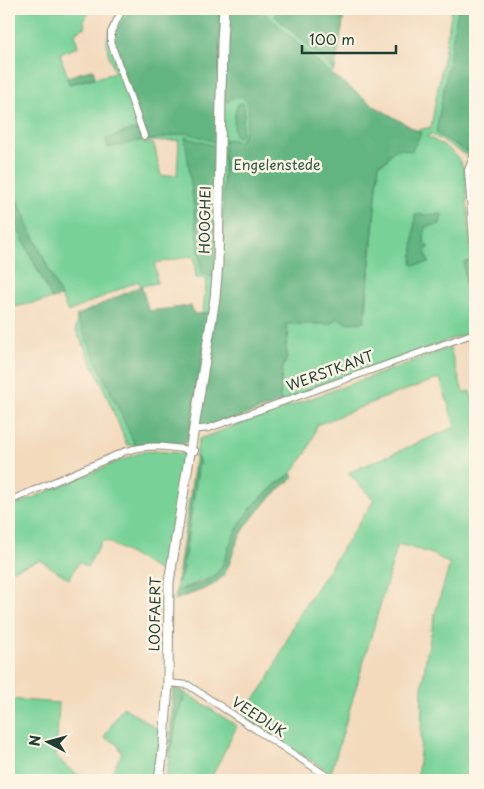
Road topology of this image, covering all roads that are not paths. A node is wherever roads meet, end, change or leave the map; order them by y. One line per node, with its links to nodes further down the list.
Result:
1 (124, 9): 3 (street)
2 (224, 9): 7 (street, HOOGHEI)
3 (144, 136)
4 (475, 154): 5 (street)
5 (475, 269)
6 (475, 333): 7 (street, WERSTKANT)
7 (193, 430): 8 (street, LOOFAERT)
8 (192, 450): 9 (street); 10 (street, LOOFAERT)
9 (9, 501)
10 (168, 683): 11 (street, LOOFAERT); 12 (street, VEEDIJK)
11 (159, 780)
12 (333, 780)

